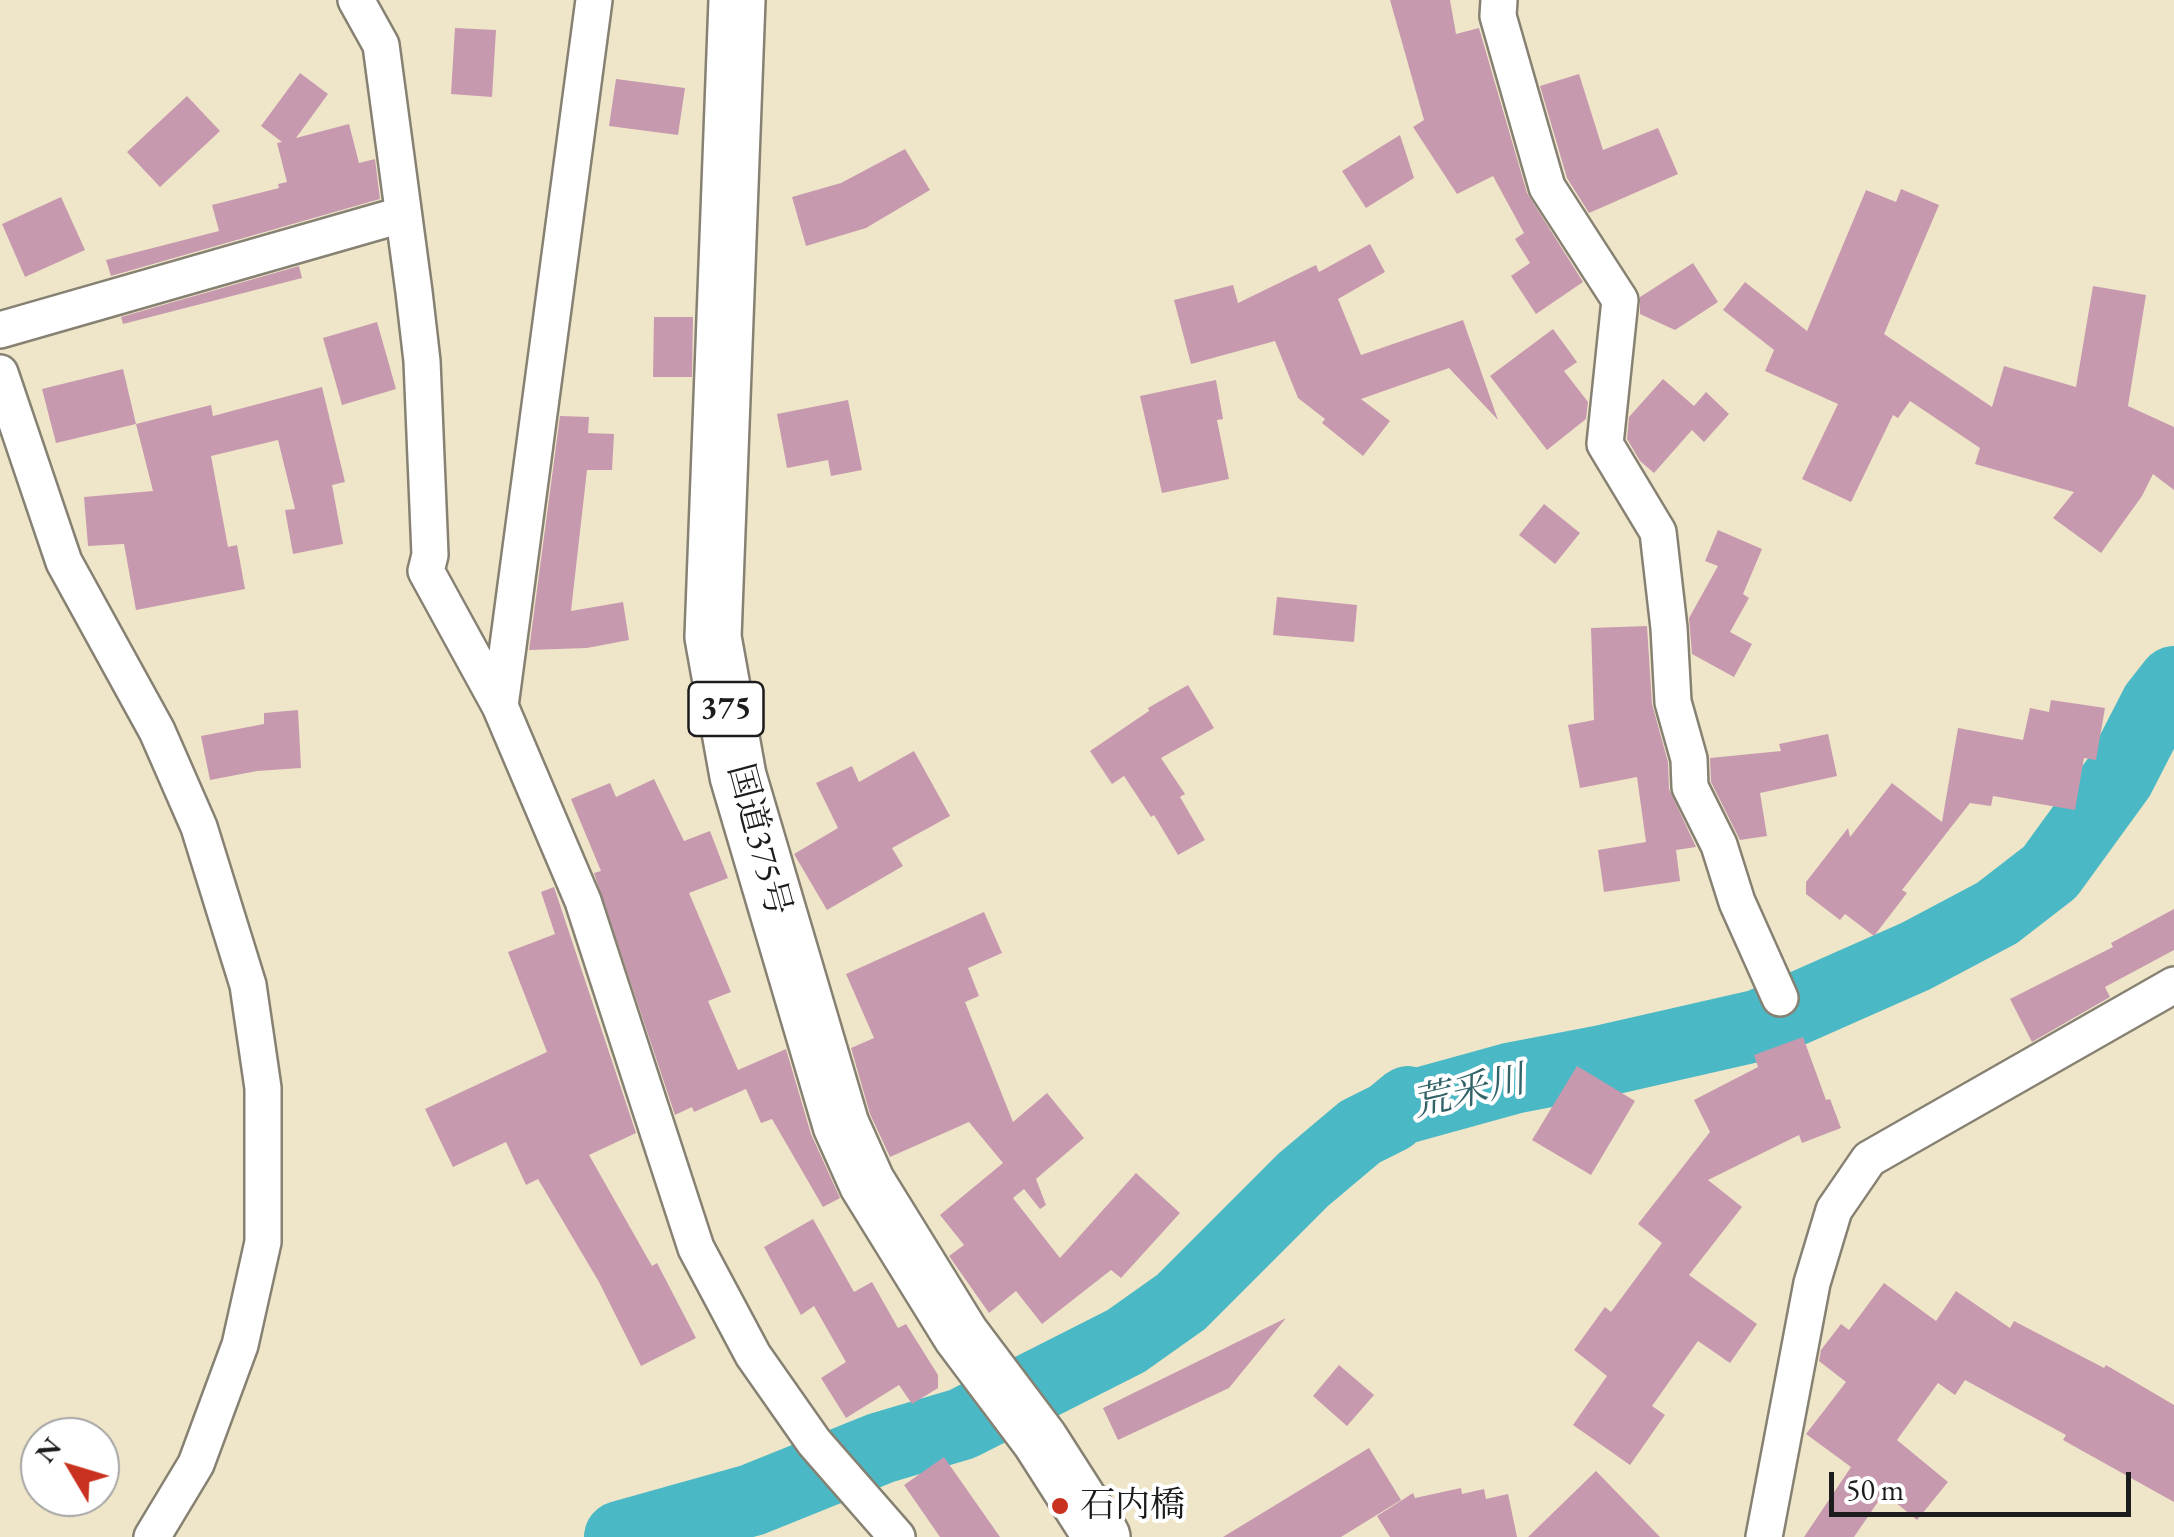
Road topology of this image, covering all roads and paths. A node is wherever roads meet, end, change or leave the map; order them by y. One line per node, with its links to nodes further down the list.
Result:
1 (356, 0): 5 (street)
2 (594, 0): 8 (street)
3 (737, 0): 13 (highway, 国道375号 / 375)
4 (1498, 0): 10 (street)
5 (401, 215): 6 (street); 8 (street)
6 (0, 330)
7 (0, 372): 11 (street)
8 (500, 706): 12 (street)
9 (2174, 985): 14 (street)
10 (1780, 998)
11 (152, 1537)
12 (897, 1537)
13 (1102, 1537)
14 (1764, 1537)

